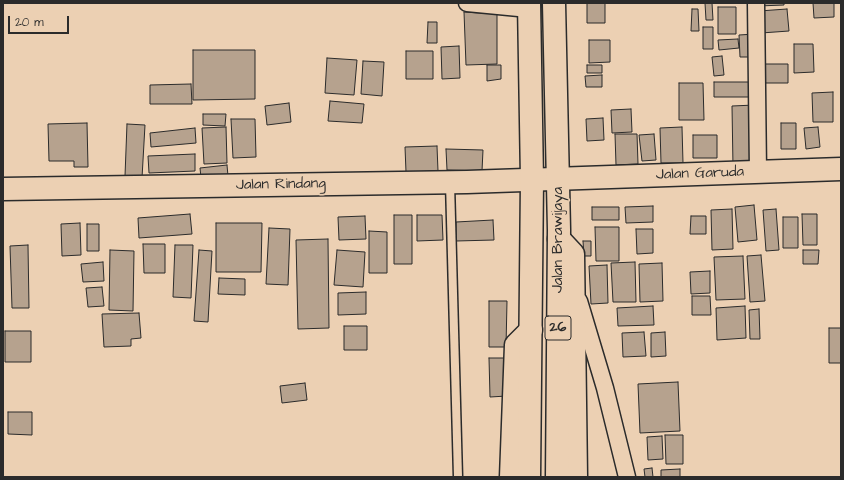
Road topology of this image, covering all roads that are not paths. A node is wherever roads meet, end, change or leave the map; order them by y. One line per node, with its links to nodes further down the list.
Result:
1 (467, 3): 4 (street)
2 (554, 3): 7 (main road, Jalan Brawijaya / 26)
3 (756, 3): 6 (street)
4 (529, 6): 8 (main road, Jalan Brawijaya / 26)
5 (841, 169): 6 (main road, Jalan Garuda)
6 (758, 172): 7 (main road, Jalan Garuda)
7 (559, 179): 8 (main road, Jalan Rindang); 11 (main road, Jalan Brawijaya / 26)
8 (532, 180): 9 (main road, Jalan Rindang); 13 (main road, Jalan Brawijaya / 26)
9 (450, 182): 10 (main road, Jalan Rindang); 14 (lane)
10 (3, 189)
11 (559, 239): 12 (main road); 17 (main road, Jalan Brawijaya / 26)
12 (573, 283): 18 (main road); 19 (street)
13 (531, 330): 15 (main road); 16 (main road, Jalan Brawijaya / 26)
14 (458, 477)
15 (511, 477)
16 (529, 477)
17 (556, 477)
18 (576, 477)
19 (627, 477)

